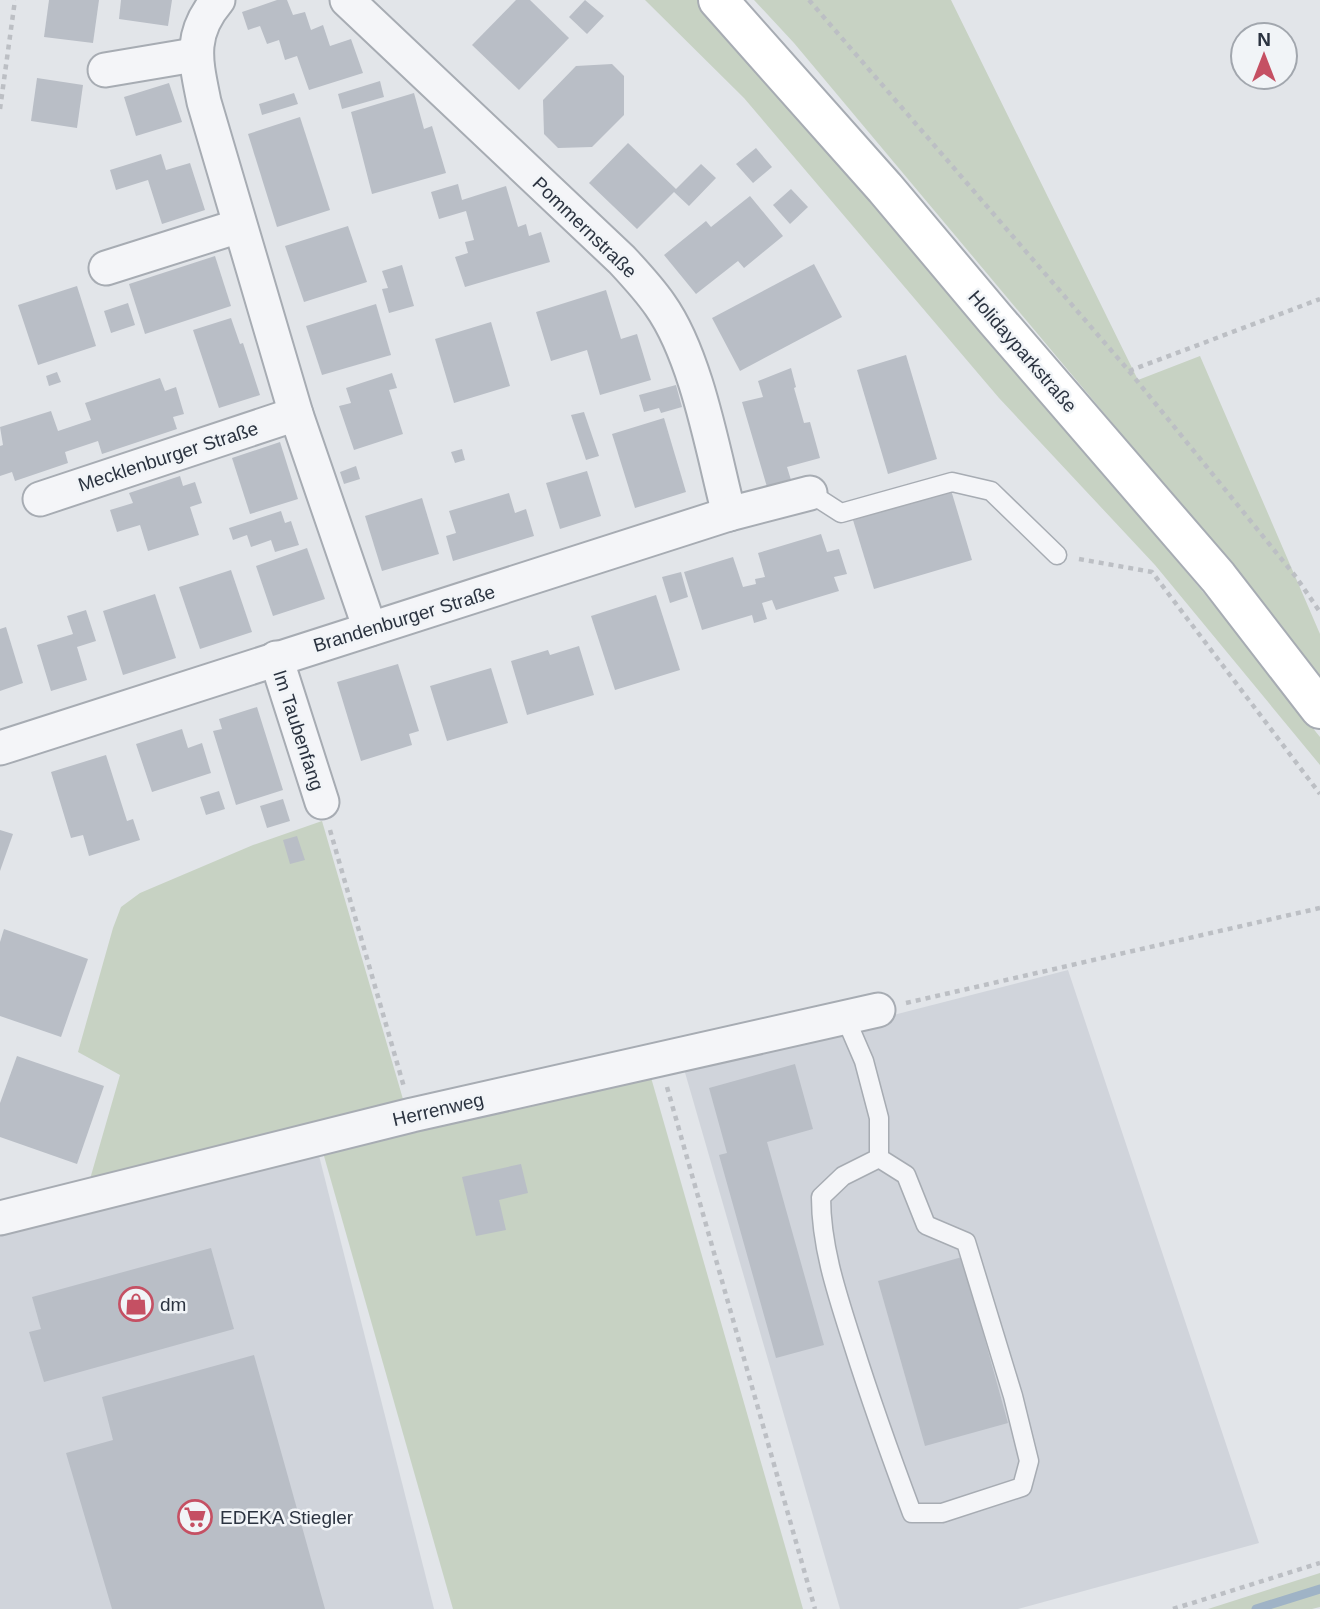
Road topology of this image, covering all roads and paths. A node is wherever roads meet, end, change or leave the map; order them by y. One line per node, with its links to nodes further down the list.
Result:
1 (15, 0): 8 (path)
2 (218, 0): 6 (street)
3 (347, 0): 16 (street, Pommernstraße)
4 (718, 0): 21 (main road, Holidayparkstraße)
5 (809, 0): 12 (path)
6 (194, 55): 7 (street); 9 (street)
7 (105, 70)
8 (0, 109)
9 (239, 226): 10 (street); 13 (street)
10 (106, 268)
11 (1320, 299): 12 (path)
12 (1129, 371): 18 (path)
13 (296, 414): 15 (street, Mecklenburger Straße); 19 (street)
14 (810, 493): 16 (street, Brandenburger Straße); 17 (lane)
15 (40, 499)
16 (729, 514): 19 (street, Brandenburger Straße)
17 (1057, 555): 23 (path)
18 (1320, 612)
19 (370, 629): 20 (street, Brandenburger Straße)
20 (276, 658): 22 (street, Brandenburger Straße); 24 (street, Im Taubenfang)
21 (1320, 709)
22 (0, 748)
23 (1320, 794)
24 (322, 802): 29 (path)
25 (1320, 908): 26 (path)
26 (878, 1010): 27 (street, Herrenweg)
27 (845, 1017): 28 (street, Herrenweg); 30 (lane)
28 (660, 1059): 29 (street, Herrenweg); 33 (path)
29 (412, 1115): 31 (street, Herrenweg)
30 (879, 1158): 30 (lane)
31 (0, 1218)
32 (1320, 1563): 34 (path)
33 (815, 1609)
34 (1173, 1609)

